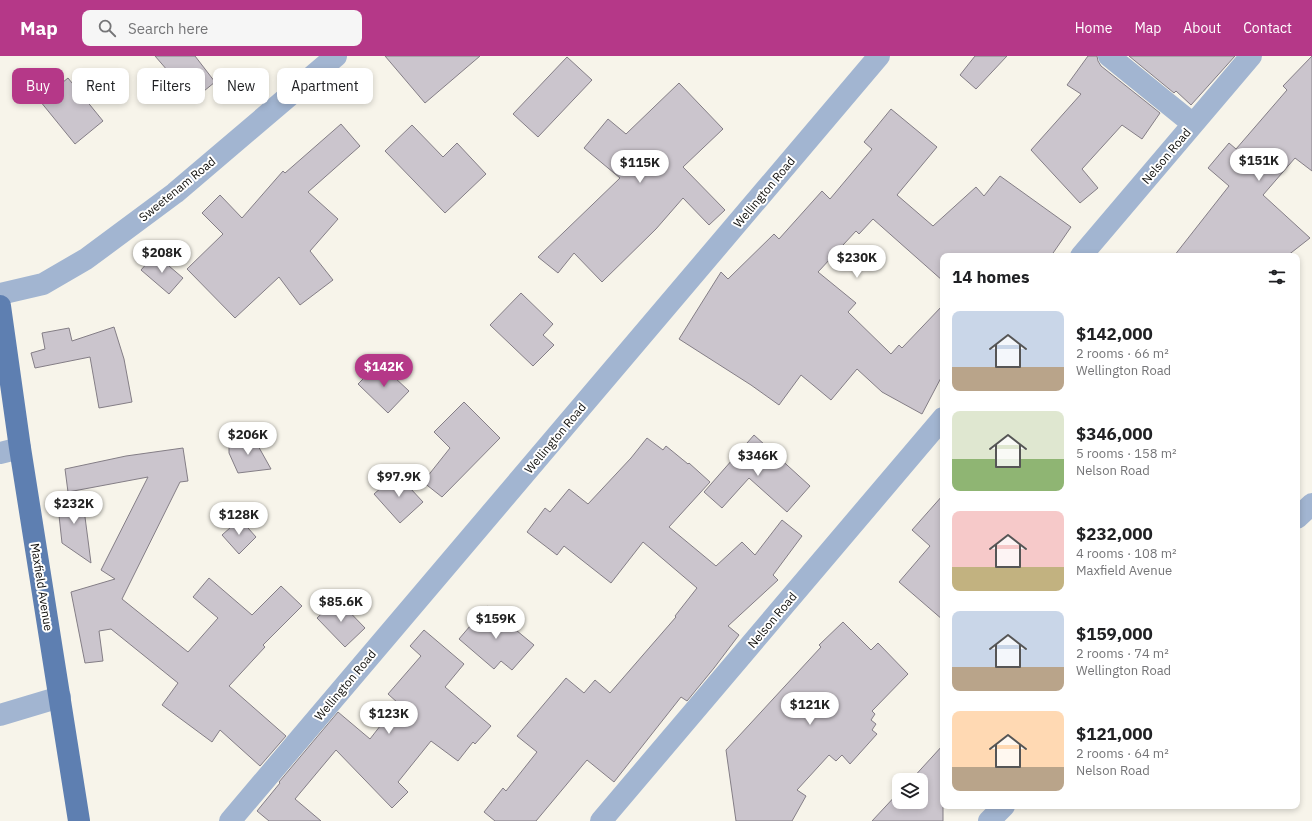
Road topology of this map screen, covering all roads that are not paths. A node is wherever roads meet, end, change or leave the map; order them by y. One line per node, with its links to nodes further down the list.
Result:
1 (336, 56): 7 (street, Sweetenam Road)
2 (1109, 56): 5 (street)
3 (1251, 56): 5 (street, Nelson Road)
4 (877, 57): 17 (street, Wellington Road)
5 (1193, 124): 6 (street, Nelson Road)
6 (1084, 253)
7 (0, 294)
8 (0, 306): 10 (main road, Maxfield Avenue)
9 (940, 422): 18 (street, Nelson Road)
10 (10, 450): 13 (main road, Maxfield Avenue)
11 (1312, 504): 12 (street)
12 (1300, 515)
13 (60, 697): 14 (street); 16 (main road, Maxfield Avenue)
14 (0, 715)
15 (1001, 809): 19 (street)
16 (79, 821)
17 (230, 821)
18 (601, 821)
19 (989, 821)

